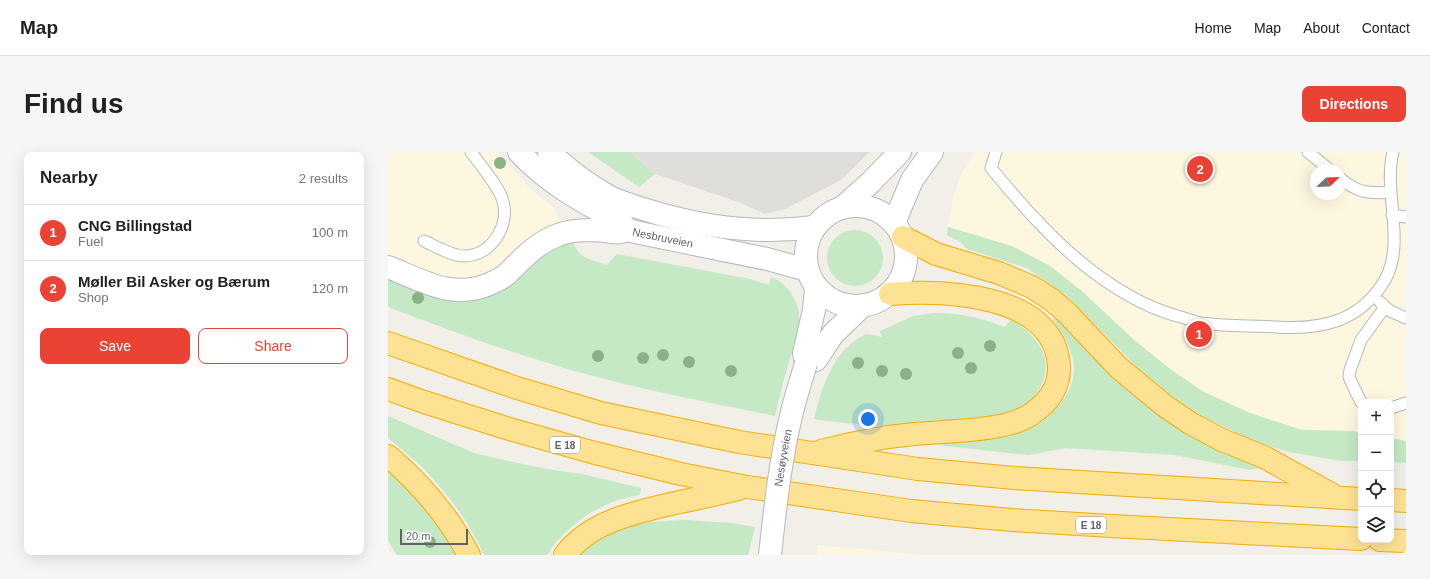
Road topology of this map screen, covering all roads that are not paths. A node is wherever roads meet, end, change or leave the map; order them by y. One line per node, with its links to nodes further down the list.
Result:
1 (471, 152): 18 (lane)
2 (519, 152): 16 (street, Nesbruveien)
3 (549, 152): 15 (street, Nesbruveien)
4 (900, 152): 12 (street)
5 (932, 152): 17 (street)
6 (996, 152): 22 (lane)
7 (1308, 152): 9 (lane)
8 (1393, 152): 11 (lane)
9 (1323, 164)
10 (1346, 183): 11 (lane)
11 (1391, 192): 13 (lane)
12 (843, 207): 15 (street); 17 (street)
13 (1392, 215): 14 (lane); 22 (lane)
14 (1406, 216)
15 (814, 227): 20 (street)
16 (627, 230): 19 (street); 20 (street, Nesbruveien)
17 (898, 230): 21 (street); 35 (highway)
18 (424, 241)
19 (388, 267)
20 (811, 279): 23 (street); 27 (street, Nesøyveien)
21 (890, 294): 23 (street); 32 (highway)
22 (1374, 296): 24 (lane)
23 (861, 307): 27 (street)
24 (1385, 307): 25 (lane); 29 (lane)
25 (1406, 318)
26 (388, 343): 32 (highway)
27 (806, 363): 44 (street, Nesøyveien, bridge)
28 (388, 389): 34 (highway, E 18)
29 (1360, 399)
30 (1406, 403): 31 (lane)
31 (1394, 407)
32 (809, 453): 35 (highway)
33 (388, 456): 42 (highway)
34 (747, 487): 39 (highway, E 18); 43 (highway, E 18)
35 (1336, 497): 36 (highway)
36 (1358, 499)
37 (1394, 500): 38 (highway)
38 (1406, 501)
39 (1358, 539)
40 (1394, 541): 41 (highway)
41 (1406, 542)
42 (469, 555)
43 (565, 555)
44 (770, 555)

